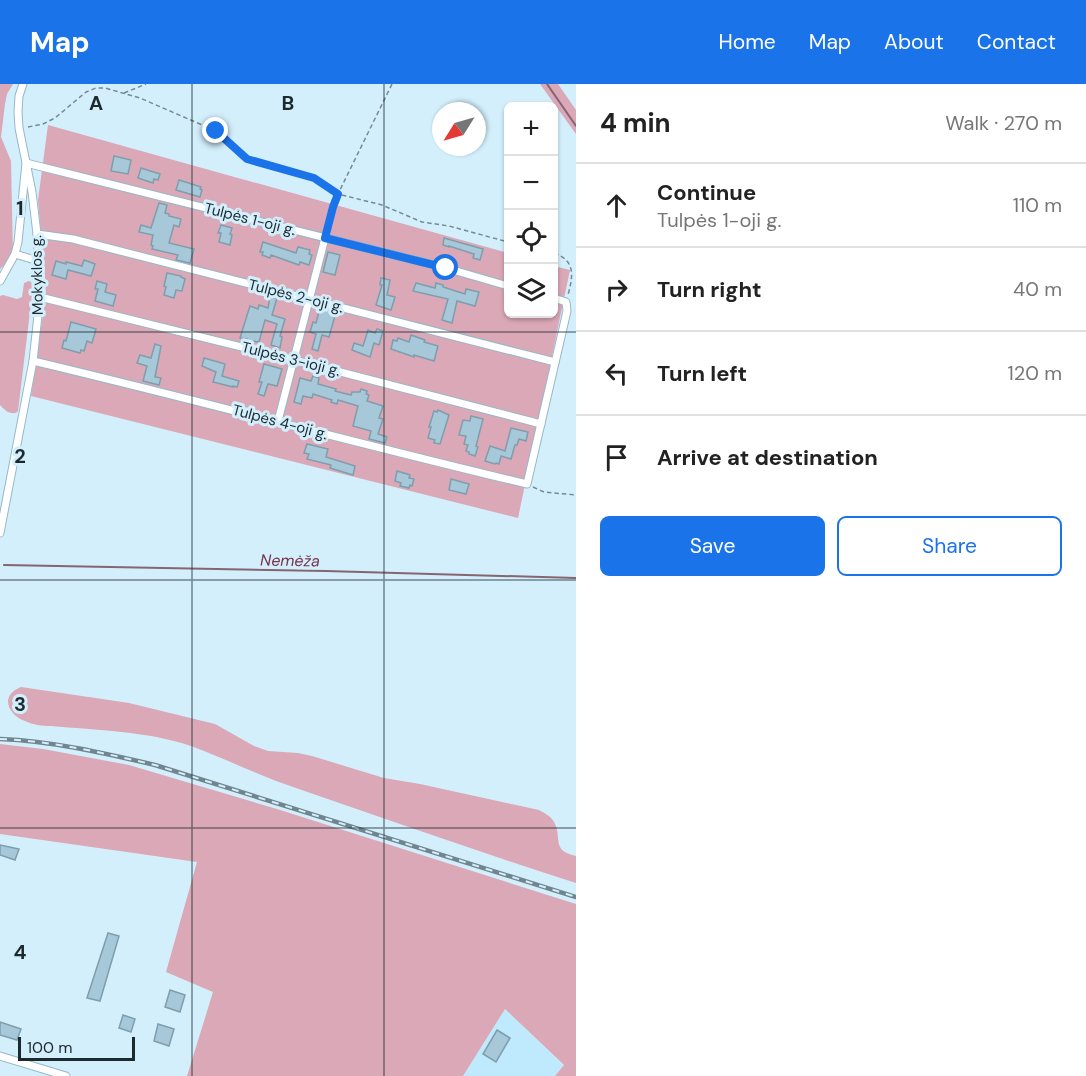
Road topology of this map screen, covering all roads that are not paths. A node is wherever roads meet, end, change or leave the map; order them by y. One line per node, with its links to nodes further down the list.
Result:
1 (23, 84): 2 (street, Mokyklos g.)
2 (26, 162): 3 (street, Mokyklos g.); 4 (street, Tulpės 1-oji g.); 5 (street)
3 (37, 234): 6 (street, Mokyklos g.); 10 (street, Tulpės 2-oji g.)
4 (325, 238): 8 (street, Tulpės 1-oji g.); 10 (street)
5 (15, 254): 6 (street); 7 (street)
6 (38, 261): 9 (street, Mokyklos g.)
7 (0, 281)
8 (504, 285)
9 (40, 297): 12 (street, Tulpės 3-ioji g.); 13 (street, Mokyklos g.)
10 (309, 299): 12 (street); 14 (street, Tulpės 2-oji g.)
11 (558, 299): 14 (street)
12 (294, 360): 15 (street); 16 (street, Tulpės 3-ioji g.)
13 (33, 361): 15 (street, Tulpės 4-oji g.); 17 (street, Mokyklos g.)
14 (555, 362): 16 (street)
15 (278, 421): 16 (street, Tulpės 4-oji g.)
16 (541, 424)
17 (0, 533)
18 (0, 1056): 19 (street)
19 (66, 1076)

